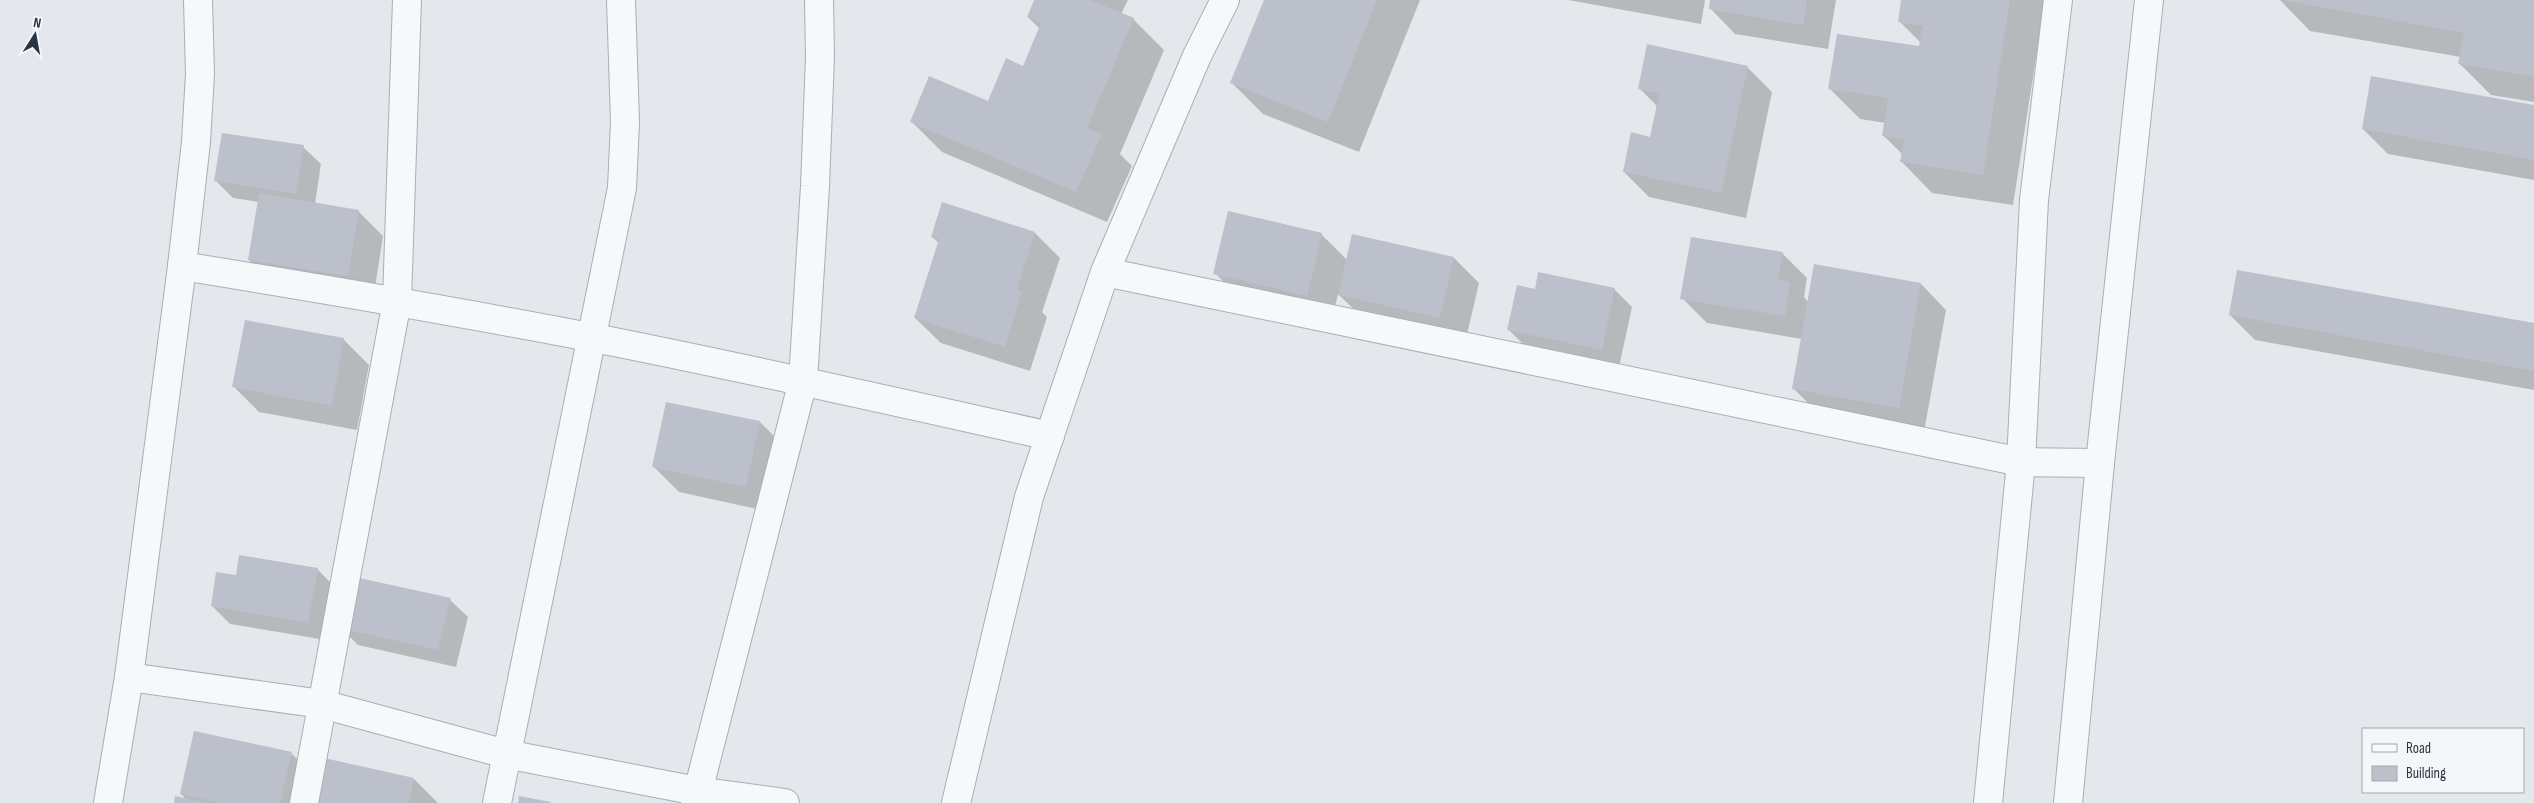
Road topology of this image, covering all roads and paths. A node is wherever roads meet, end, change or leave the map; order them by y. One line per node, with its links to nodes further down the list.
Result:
1 (198, 0): 8 (street)
2 (407, 0): 10 (street)
3 (621, 0): 11 (street)
4 (819, 0): 12 (street)
5 (1225, 0): 9 (street)
6 (2058, 0): 14 (street)
7 (2149, 0): 15 (street)
8 (182, 266): 10 (street); 16 (street)
9 (1104, 272): 13 (street); 14 (street)
10 (397, 301): 11 (street); 17 (street)
11 (590, 337): 12 (street); 18 (street)
12 (803, 381): 13 (street); 19 (street)
13 (1050, 436): 24 (street)
14 (2021, 462): 15 (street); 25 (street)
15 (2100, 463): 26 (street)
16 (129, 677): 17 (street); 20 (street)
17 (322, 704): 18 (street); 21 (street)
18 (506, 754): 19 (street); 22 (street)
19 (696, 797): 23 (street)
20 (108, 803)
21 (304, 803)
22 (497, 803)
23 (785, 803)
24 (956, 803)
25 (1988, 803)
26 (2068, 803)

